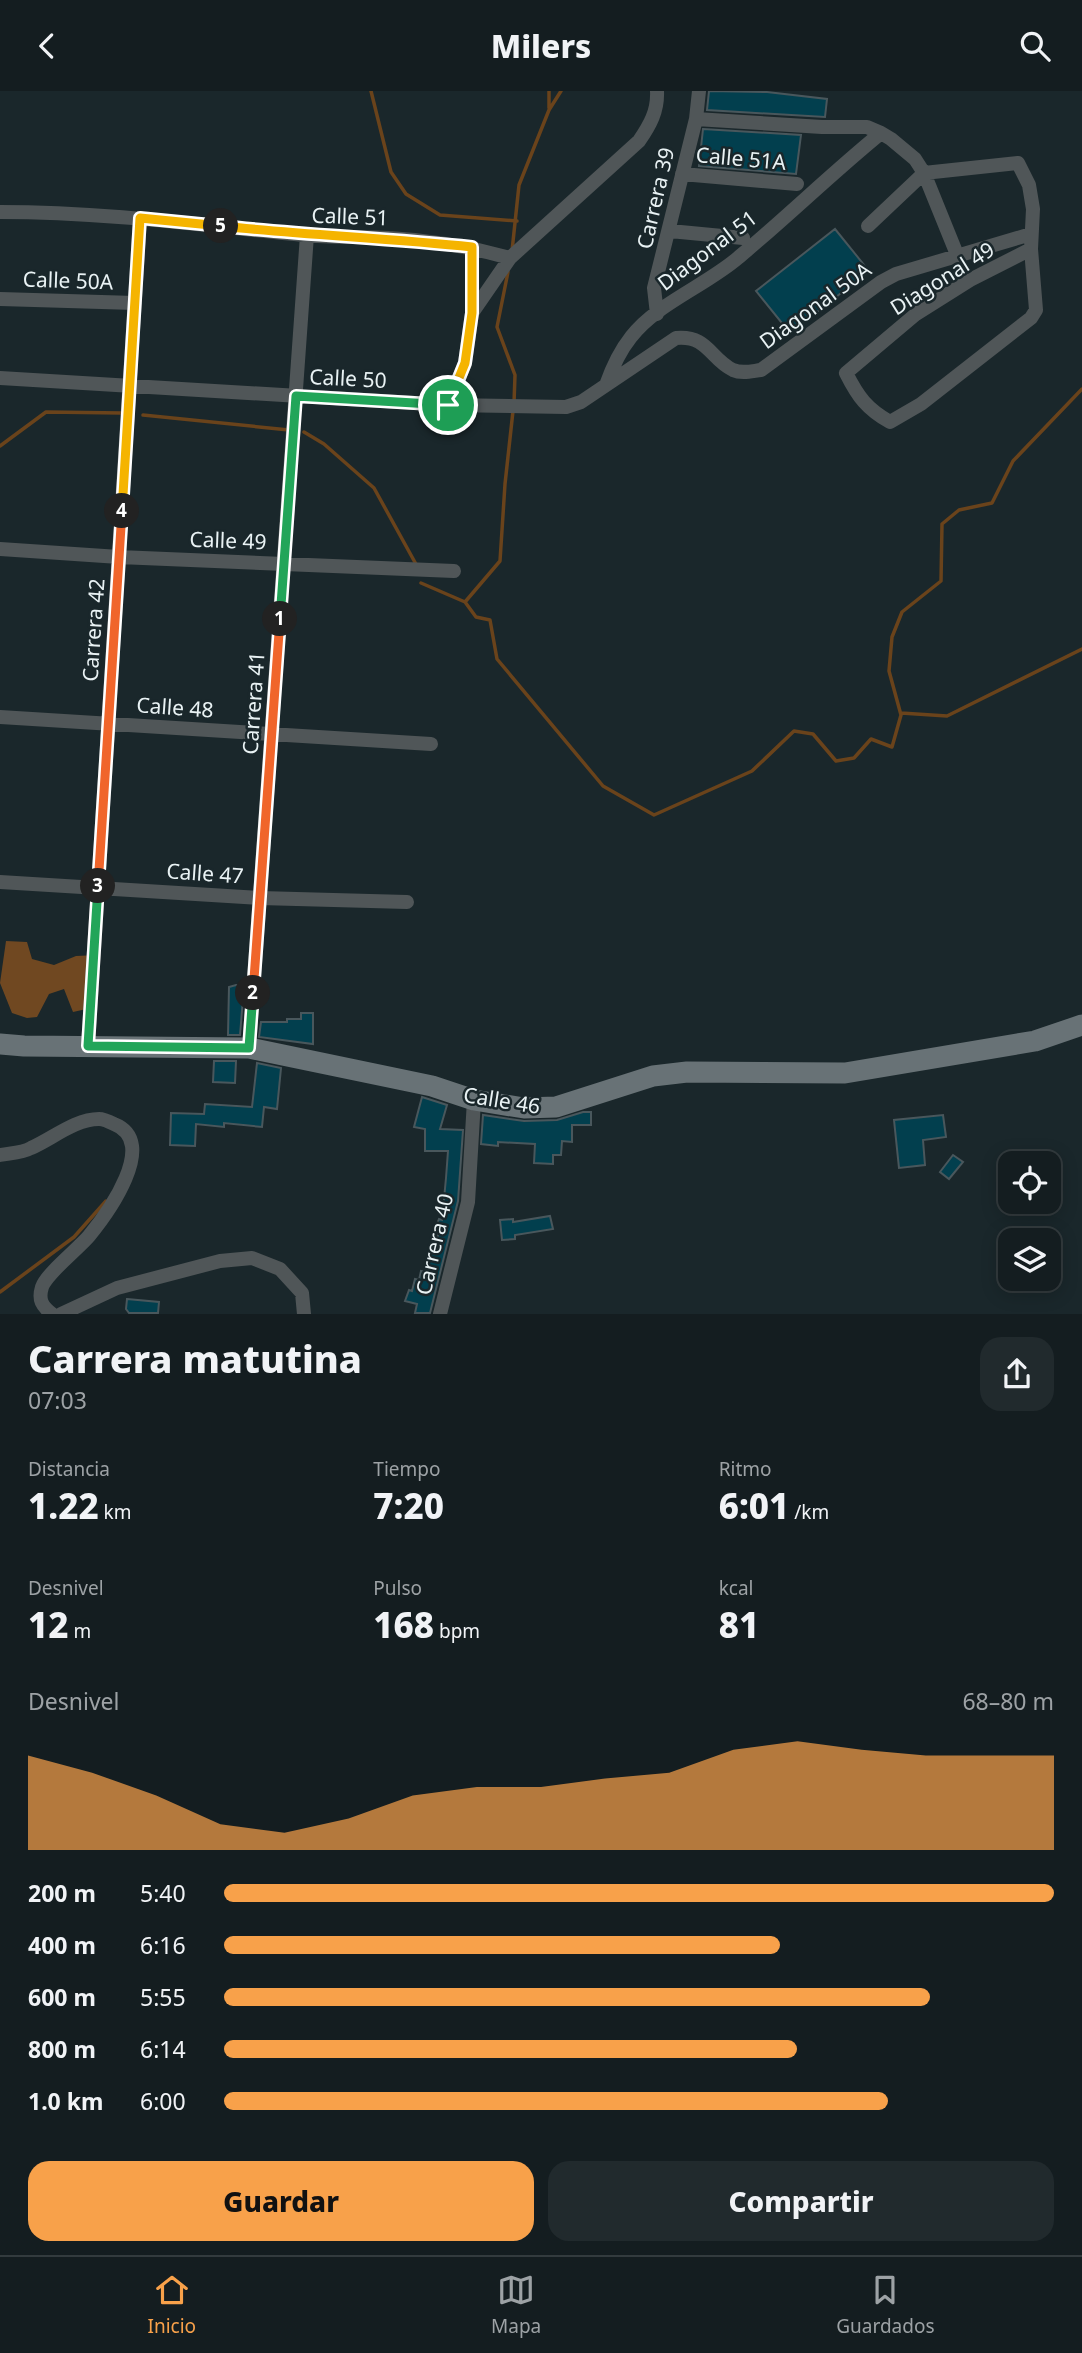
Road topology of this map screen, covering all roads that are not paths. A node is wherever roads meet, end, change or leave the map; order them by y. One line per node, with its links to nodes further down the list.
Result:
1 (657, 91): 18 (street)
2 (699, 91): 3 (street, Carrera 39)
3 (696, 119): 4 (street); 6 (street, Carrera 39)
4 (881, 133): 5 (street); 22 (street, Diagonal 51)
5 (924, 173): 10 (street); 12 (street); 17 (street)
6 (682, 174): 7 (street, Calle 51A); 11 (street, Carrera 39)
7 (797, 184)
8 (0, 212): 9 (street, Calle 51)
9 (140, 218): 13 (street, Calle 51); 20 (street, Carrera 42)
10 (868, 226)
11 (670, 230): 14 (street); 22 (street, Carrera 39)
12 (1031, 234): 16 (street); 17 (street, Diagonal 50A)
13 (307, 235): 15 (street, Calle 51); 27 (street, Carrera 41)
14 (743, 238)
15 (472, 247): 18 (street, Calle 51); 21 (street)
16 (1031, 249): 16 (street, Diagonal 49)
17 (958, 257): 23 (street, Diagonal 50A)
18 (510, 258): 21 (street)
19 (0, 299): 20 (street, Calle 50A)
20 (135, 303): 26 (street, Carrera 42)
21 (472, 313): 28 (street)
22 (657, 314): 25 (street, Diagonal 51)
23 (745, 373): 25 (street, Calle 50)
24 (0, 378): 26 (street, Calle 50)
25 (606, 385): 28 (street, Calle 50)
26 (130, 387): 27 (street, Calle 50); 30 (street, Carrera 42)
27 (296, 396): 28 (street, Calle 50); 31 (street, Carrera 41)
28 (448, 405)
29 (0, 549): 30 (street, Calle 49)
30 (119, 557): 31 (street, Calle 49); 34 (street, Carrera 42)
31 (284, 563): 32 (street, Calle 49); 35 (street, Carrera 41)
32 (454, 571)
33 (0, 717): 34 (street, Calle 48)
34 (108, 724): 35 (street, Calle 48); 38 (street, Carrera 42)
35 (272, 734): 36 (street, Calle 48); 39 (street, Carrera 41)
36 (431, 744)
37 (0, 882): 38 (street, Calle 47)
38 (98, 887): 39 (street, Calle 47); 43 (street, Carrera 42)
39 (260, 898): 40 (street, Calle 47); 44 (street, Carrera 41)
40 (407, 902)
41 (1082, 1025): 45 (street, Calle 46)
42 (0, 1044): 43 (street, Calle 46)
43 (88, 1046): 44 (street, Calle 46)
44 (249, 1048): 45 (street, Calle 46)
45 (474, 1100): 50 (street, Carrera 40)
46 (0, 1155): 47 (street)
47 (52, 1314)
48 (61, 1314): 49 (street)
49 (304, 1314)
50 (440, 1314)

